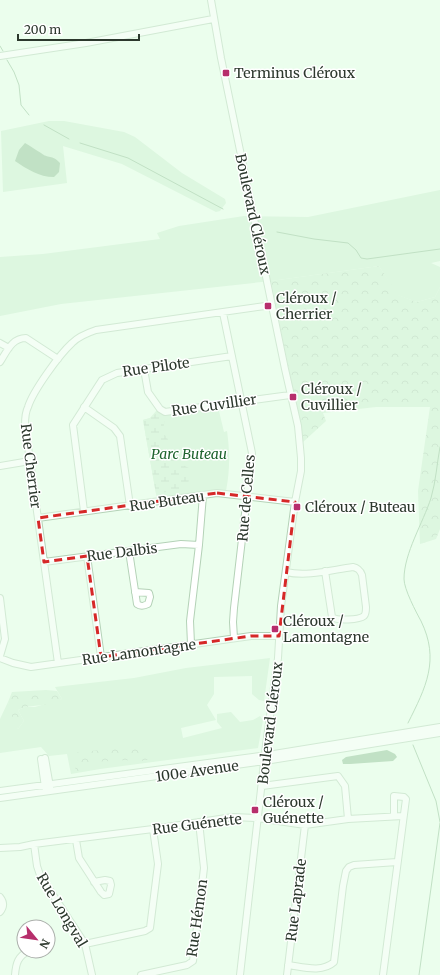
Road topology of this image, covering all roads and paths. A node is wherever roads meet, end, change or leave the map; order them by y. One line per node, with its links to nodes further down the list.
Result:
1 (211, 0): 2 (street, Boulevard Cléroux)
2 (213, 19): 3 (street); 4 (street, Boulevard Cléroux)
3 (0, 56)
4 (272, 306): 5 (street, Rue Cherrier); 12 (street, Boulevard Cléroux)
5 (223, 313): 8 (street, Rue de Celles); 9 (street, Rue Cherrier)
6 (0, 343): 7 (street)
7 (9, 348): 9 (street); 10 (street)
8 (232, 356): 11 (street, Rue Pilote); 13 (street, Rue de Celles)
9 (58, 358): 15 (street, Rue Cherrier)
10 (0, 362)
11 (144, 369): 13 (street, Rue Cuvillier); 14 (street, Rue Pilote)
12 (290, 395): 13 (street, Rue Cuvillier); 19 (street, Boulevard Cléroux)
13 (242, 401): 18 (street, Rue de Celles)
14 (84, 407): 20 (street); 21 (street, Rue Pilote)
15 (30, 461): 16 (street); 22 (street, Rue Cherrier)
16 (0, 466)
17 (203, 496): 18 (street, Rue Buteau); 20 (street, Rue Buteau); 23 (street)
18 (248, 497): 19 (street, Rue Buteau); 32 (street, Rue de Celles)
19 (295, 502): 28 (street, Boulevard Cléroux)
20 (130, 506): 21 (street, Rue Buteau)
21 (84, 511): 22 (street, Rue Buteau)
22 (38, 518): 26 (street, Rue Cherrier)
23 (199, 545): 24 (street, Rue Dalbis); 33 (street)
24 (129, 551): 25 (street, Rue Dalbis); 29 (street)
25 (87, 556): 26 (street, Rue Dalbis); 35 (street)
26 (44, 562): 36 (street, Rue Cherrier)
27 (325, 571): 27 (street); 28 (street)
28 (286, 572): 31 (street, Boulevard Cléroux)
29 (135, 592)
30 (0, 598): 34 (street)
31 (279, 636): 32 (street, Rue Lamontagne); 39 (street, Boulevard Cléroux)
32 (234, 638): 33 (street, Rue Lamontagne)
33 (191, 644): 35 (street, Rue Lamontagne)
34 (0, 657): 36 (street, Rue Lamontagne)
35 (101, 657): 36 (street, Rue Lamontagne)
36 (58, 663)
37 (440, 727): 39 (street, 100e Avenue)
38 (440, 733): 41 (street, 100e Avenue)
39 (265, 754): 41 (street, Boulevard Cléroux); 42 (street, 100e Avenue)
40 (43, 759): 42 (street)
41 (265, 761): 43 (street, Boulevard Cléroux); 45 (street, 100e Avenue)
42 (47, 784): 44 (street, 100e Avenue); 45 (street)
43 (262, 786): 49 (street, Boulevard Cléroux); 50 (street)
44 (0, 791)
45 (49, 791): 46 (street, 100e Avenue)
46 (0, 798)
47 (394, 815): 48 (street, Rue Guénette); 48 (street); 50 (street, Rue Guénette)
48 (403, 816): 57 (street)
49 (258, 818): 51 (street, Rue Guénette); 52 (street, Rue Guénette); 67 (street, Boulevard Cléroux)
50 (348, 818): 52 (street, Rue Guénette)
51 (199, 822): 53 (street, Rue Guénette); 66 (street, Rue Hémon)
52 (305, 825): 63 (street, Rue Laprade)
53 (153, 829): 54 (street, Rue Guénette); 61 (street)
54 (76, 840): 55 (street, Rue Guénette); 58 (street)
55 (34, 844): 56 (street, Rue Guénette); 61 (street, Rue Longval)
56 (0, 848)
57 (397, 862): 63 (street); 69 (street)
58 (94, 882)
59 (0, 897): 60 (street)
60 (0, 912)
61 (85, 944): 65 (street, Rue Longval)
62 (19, 959): 64 (street)
63 (288, 965): 68 (street, Rue Laprade)
64 (15, 975)
65 (92, 975)
66 (141, 975)
67 (240, 975)
68 (287, 975)
69 (383, 975)

